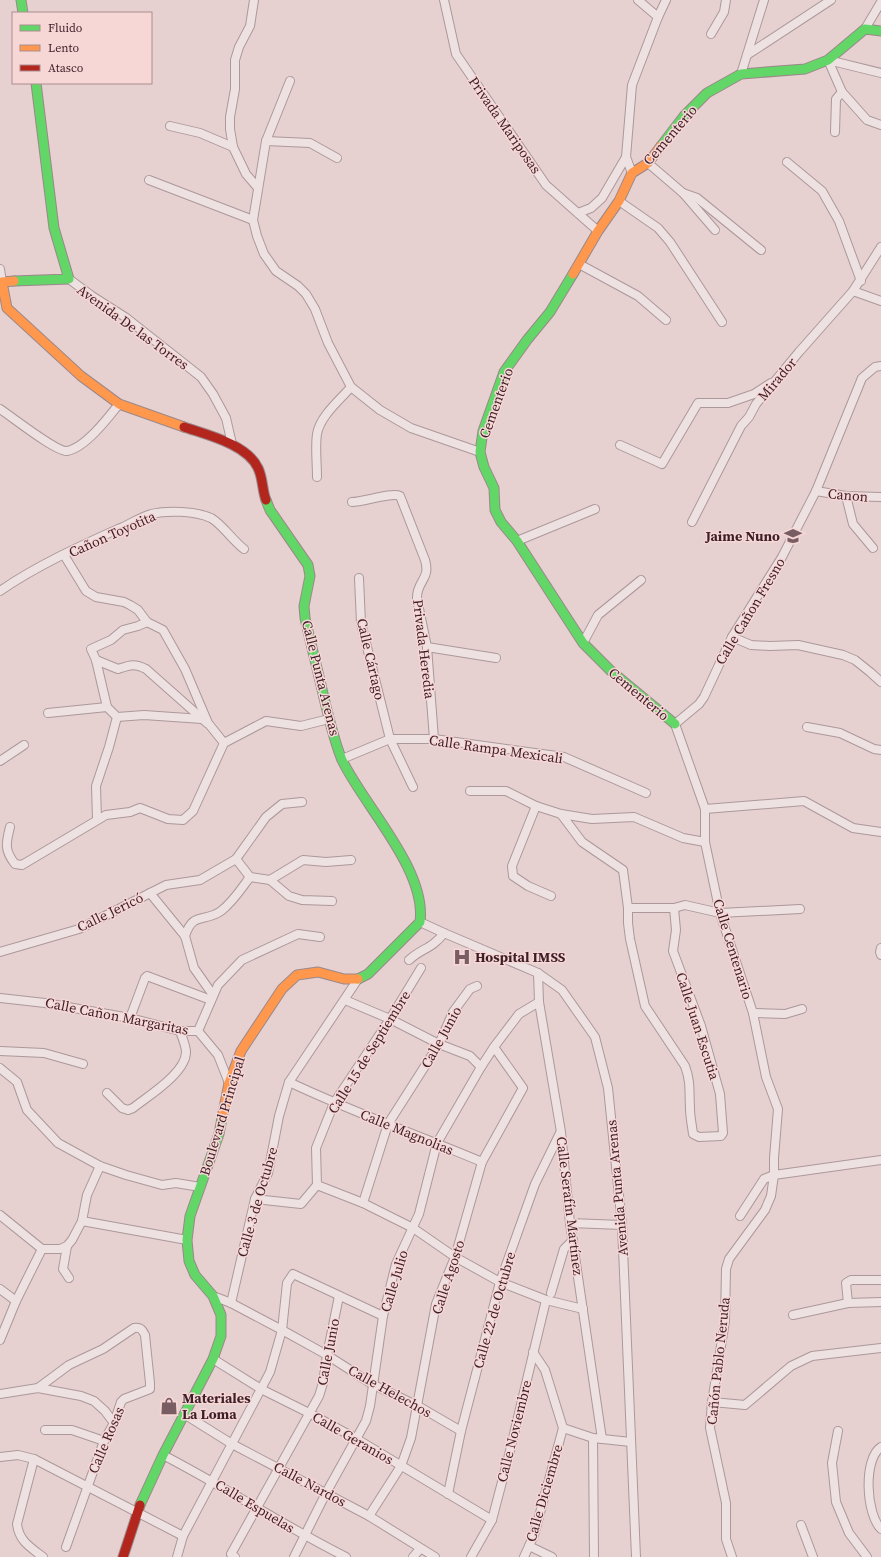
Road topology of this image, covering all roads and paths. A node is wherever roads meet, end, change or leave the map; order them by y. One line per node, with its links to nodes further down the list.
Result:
1 (21, 0): 10 (street)
2 (254, 0): 26 (street)
3 (444, 0): 36 (street, Privada Mariposas)
4 (638, 0): 11 (street)
5 (666, 0): 11 (street)
6 (726, 0): 14 (street)
7 (764, 0): 15 (street)
8 (831, 0): 15 (street)
9 (881, 2): 12 (street)
10 (23, 12)
11 (658, 17): 27 (street)
12 (865, 29): 13 (street); 16 (street)
13 (881, 31)
14 (711, 34)
15 (747, 54): 18 (street)
16 (828, 60): 17 (street); 18 (street); 21 (street)
17 (881, 73)
18 (741, 74): 30 (street, Cementerio)
19 (290, 81): 25 (street)
20 (36, 84): 44 (street, Avenida De las Torres)
21 (842, 92): 22 (street); 24 (street)
22 (881, 124)
23 (170, 126): 26 (street)
24 (835, 132)
25 (266, 141): 28 (street); 33 (street)
26 (232, 147): 33 (street)
27 (626, 156): 31 (street); 36 (street)
28 (337, 158)
29 (787, 162): 45 (street)
30 (648, 163): 31 (street, Cementerio); 34 (street)
31 (632, 173): 35 (street, Cementerio)
32 (149, 180): 37 (street)
33 (258, 188): 37 (street)
34 (683, 193): 38 (street); 41 (street)
35 (619, 201): 39 (street, Cementerio); 51 (street)
36 (578, 213): 39 (street, Privada Mariposas)
37 (253, 220): 54 (street)
38 (715, 230)
39 (598, 231): 42 (street, Cementerio)
40 (881, 247): 45 (street, Mirador)
41 (761, 250)
42 (579, 264): 50 (street); 59 (street, Cementerio)
43 (0, 269): 46 (street)
44 (69, 279): 46 (street); 57 (street, Avenida De las Torres)
45 (861, 281): 47 (street, Mirador)
46 (2, 282): 49 (street)
47 (853, 291): 48 (street); 53 (street, Mirador)
48 (881, 301)
49 (4, 308): 55 (street, Calle Punta Arenas)
50 (666, 320)
51 (722, 322)
52 (881, 366): 61 (street, Calle Cañon Fresno)
53 (778, 378): 58 (street); 66 (street, Mirador)
54 (351, 387): 59 (street); 60 (street)
55 (119, 404): 56 (street); 57 (street, Calle Punta Arenas)
56 (0, 409)
57 (232, 444): 84 (street, Calle Punta Arenas)
58 (620, 445)
59 (480, 452): 67 (street, Cementerio)
60 (318, 477)
61 (816, 491): 62 (street, Canon); 75 (street, Calle Cañon Fresno)
62 (846, 496): 63 (street, Canon); 68 (street)
63 (881, 497)
64 (352, 502): 77 (street, Privada Heredia)
65 (595, 509): 67 (street)
66 (692, 522)
67 (517, 542): 76 (street, Cementerio)
68 (873, 548)
69 (244, 550): 70 (street, Cañon Toyotita)
70 (64, 556): 73 (street, Cañon Toyotita); 74 (street)
71 (359, 578): 89 (street, Calle Cártago)
72 (641, 580): 76 (street)
73 (0, 591)
74 (147, 622): 79 (street); 85 (street)
75 (732, 637): 80 (street); 86 (street, Calle Cañon Fresno)
76 (583, 643): 86 (street, Cementerio)
77 (427, 647): 78 (street); 88 (street, Privada Heredia)
78 (496, 658)
79 (96, 660): 81 (street); 85 (street)
80 (881, 682)
81 (107, 707): 82 (street); 83 (street)
82 (48, 713)
83 (117, 717): 85 (street); 102 (street)
84 (329, 719): 90 (street); 93 (street, Calle Punta Arenas)
85 (205, 721): 90 (street)
86 (675, 724): 100 (street, Calle Centenario)
87 (807, 727): 92 (street)
88 (434, 739): 89 (street, Calle Rampa Mexicali); 97 (street, Calle Rampa Mexicali)
89 (390, 740): 93 (street, Calle Rampa Mexicali); 95 (street, Calle Cártago)
90 (224, 742): 102 (street)
91 (24, 745): 94 (street)
92 (881, 750)
93 (342, 759): 117 (street, Calle Punta Arenas)
94 (0, 761)
95 (413, 787)
96 (470, 790): 99 (street)
97 (646, 793)
98 (302, 802): 106 (street)
99 (536, 806): 101 (street); 111 (street)
100 (705, 809): 104 (street); 105 (street, Calle Centenario)
101 (561, 814): 105 (street); 113 (street, Calle Juan Escutia)
102 (97, 819): 103 (street)
103 (10, 827)
104 (881, 832)
105 (705, 842): 116 (street, Calle Centenario)
106 (236, 859): 108 (street); 110 (street)
107 (351, 860): 109 (street)
108 (250, 877): 109 (street); 119 (street)
109 (270, 880): 112 (street)
110 (150, 893): 119 (street, Calle Jericó); 122 (street, Calle Jericó)
111 (551, 896)
112 (332, 901)
113 (628, 908): 114 (street); 114 (street, Calle Juan Escutia)
114 (674, 908): 116 (street)
115 (800, 909): 116 (street)
116 (720, 913): 134 (street, Calle Centenario)
117 (420, 922): 118 (street, Avenida Punta Arenas); 127 (street)
118 (444, 934): 124 (street); 126 (street, Avenida Punta Arenas)
119 (185, 936): 130 (street, Calle Jericó)
120 (320, 937): 130 (street)
121 (881, 948): 123 (street)
122 (0, 952)
123 (881, 955)
124 (409, 960)
125 (421, 968): 136 (street, Calle 15 de Septiembre)
126 (538, 973): 132 (street, Calle Serafín Martínez); 164 (street, Avenida Punta Arenas)
127 (358, 979): 131 (street, Calle 3 de Octubre); 146 (street, Boulevard Principal)
128 (477, 986): 139 (street, Calle Junio)
129 (0, 998): 135 (street, Calle Cañon Margaritas)
130 (212, 998): 135 (street); 138 (street)
131 (345, 1000): 136 (street); 145 (street, Calle 3 de Octubre)
132 (539, 1002): 140 (street, Calle Julio); 150 (street, Calle Serafín Martínez)
133 (802, 1009): 134 (street)
134 (753, 1013): 155 (street, Calle Centenario)
135 (130, 1018): 137 (street, Calle Cañon Margaritas)
136 (390, 1019): 139 (street); 148 (street, Calle 15 de Septiembre)
137 (180, 1031): 138 (street, Calle Cañon Margaritas); 147 (street)
138 (198, 1031): 146 (street, Calle Cañon Margaritas)
139 (439, 1044): 143 (street); 149 (street, Calle Junio)
140 (494, 1047): 143 (street, Calle Julio); 153 (street, Calle Agosto)
141 (0, 1051): 142 (street)
142 (82, 1064)
143 (481, 1067): 151 (street, Calle Julio)
144 (0, 1068): 154 (street)
145 (289, 1082): 148 (street, Calle Magnolias); 158 (street, Calle 3 de Octubre)
146 (229, 1083): 157 (street, Boulevard Principal)
147 (107, 1093)
148 (334, 1103): 149 (street, Calle Magnolias); 156 (street, Calle 15 de Septiembre)
149 (388, 1124): 151 (street, Calle Magnolias); 159 (street, Calle Junio)
150 (560, 1132): 163 (street, Calle Serafín Martínez); 173 (street, Calle 22 de Octubre)
151 (437, 1143): 153 (street, Calle Magnolias); 165 (street, Calle Julio)
152 (881, 1160): 155 (street)
153 (482, 1162): 170 (street, Calle Agosto)
154 (100, 1166): 157 (street); 162 (street)
155 (774, 1176): 161 (street); 196 (street, Cañón Pablo Neruda)
156 (317, 1185): 158 (street); 159 (street)
157 (200, 1187): 166 (street, Boulevard Principal)
158 (255, 1199): 181 (street, Calle 3 de Octubre)
159 (363, 1203): 165 (street)
160 (0, 1215): 169 (street)
161 (740, 1216)
162 (82, 1221): 166 (street); 168 (street)
163 (570, 1223): 164 (street); 167 (street, Calle Serafín Martínez)
164 (622, 1225): 209 (street, Avenida Punta Arenas)
165 (413, 1228): 170 (street); 185 (street, Calle Julio)
166 (187, 1240): 176 (street, Boulevard Principal)
167 (573, 1240): 175 (street); 183 (street, Calle Serafín Martínez)
168 (67, 1246): 169 (street); 171 (street)
169 (42, 1249): 179 (street)
170 (455, 1257): 173 (street); 197 (street, Calle Agosto)
171 (69, 1278)
172 (881, 1280): 182 (street)
173 (500, 1282): 178 (street); 203 (street, Calle 22 de Octubre)
174 (0, 1289): 179 (street)
175 (551, 1293)
176 (212, 1296): 181 (street, Calle Helechos); 191 (street, Boulevard Principal)
177 (339, 1296): 185 (street); 186 (street); 190 (street, Calle Junio)
178 (546, 1300): 183 (street); 189 (street, Calle Noviembre)
179 (16, 1301): 187 (street)
180 (881, 1302): 182 (street)
181 (231, 1303): 186 (street, Calle Helechos)
182 (848, 1303): 184 (street)
183 (583, 1309): 207 (street, Calle Serafín Martínez)
184 (793, 1315)
185 (383, 1316): 192 (street, Calle Julio)
186 (282, 1330): 190 (street, Calle Helechos); 194 (street)
187 (0, 1340)
188 (881, 1348): 196 (street)
189 (533, 1352): 201 (street); 224 (street, Calle Noviembre)
190 (327, 1355): 192 (street, Calle Helechos); 198 (street, Calle Junio)
191 (213, 1358): 194 (street, Calle Geranios); 199 (street, Boulevard Principal)
192 (372, 1384): 197 (street, Calle Helechos); 205 (street, Calle Julio)
193 (38, 1388): 195 (street); 200 (street); 200 (street, Calle Rosas)
194 (261, 1389): 198 (street, Calle Geranios); 210 (street)
195 (0, 1394)
196 (712, 1402): 245 (street, Cañón Pablo Neruda)
197 (418, 1406): 203 (street, Calle Helechos); 215 (street, Calle Agosto)
198 (309, 1413): 205 (street, Calle Geranios); 216 (street, Calle Junio)
199 (184, 1414): 210 (street, Calle Nardos); 212 (street, Boulevard Principal)
200 (114, 1423): 208 (street, Calle Rosas)
201 (563, 1428): 206 (street); 229 (street, Calle Diciembre)
202 (45, 1430): 208 (street)
203 (461, 1431): 220 (street, Calle 22 de Octubre)
204 (838, 1431): 247 (street)
205 (355, 1438): 215 (street, Calle Geranios); 219 (street, Calle Julio)
206 (593, 1438): 207 (street); 243 (street)
207 (602, 1439): 209 (street)
208 (104, 1441): 218 (street, Calle Rosas)
209 (631, 1442): 244 (street, Avenida Punta Arenas)
210 (232, 1444): 216 (street, Calle Nardos); 217 (street)
211 (881, 1447): 226 (street)
212 (163, 1455): 217 (street, Calle Espuelas); 222 (street, Boulevard Principal)
213 (0, 1457): 214 (street)
214 (34, 1459): 218 (street); 233 (street)
215 (401, 1466): 220 (street, Calle Geranios); 223 (street, Calle Agosto)
216 (279, 1468): 219 (street, Calle Nardos); 221 (street, Calle Junio)
217 (211, 1480): 221 (street, Calle Espuelas); 227 (street)
218 (87, 1485): 222 (street); 230 (street, Calle Rosas)
219 (326, 1493): 223 (street, Calle Nardos); 228 (street, Calle Julio)
220 (448, 1494): 224 (street, Calle Geranios)
221 (257, 1508): 228 (street, Calle Espuelas); 232 (street, Calle Junio)
222 (137, 1511): 227 (street); 234 (street, Boulevard Principal)
223 (369, 1516): 231 (street, Calle Nardos)
224 (492, 1520): 240 (street, Calle Noviembre)
225 (801, 1525): 246 (street)
226 (881, 1529)
227 (183, 1536): 235 (street)
228 (305, 1536): 236 (street, Calle Julio); 237 (street, Calle Espuelas)
229 (529, 1546): 241 (street, Calle Diciembre); 242 (street)
230 (66, 1547)
231 (420, 1549): 238 (street); 239 (street, Calle Nardos)
232 (233, 1555)
233 (42, 1557)
234 (123, 1557)
235 (178, 1557)
236 (294, 1557)
237 (346, 1557)
238 (414, 1557)
239 (435, 1557)
240 (471, 1557)
241 (524, 1557)
242 (552, 1557)
243 (594, 1557)
244 (636, 1557)
245 (732, 1557)
246 (813, 1557)
247 (867, 1557)

